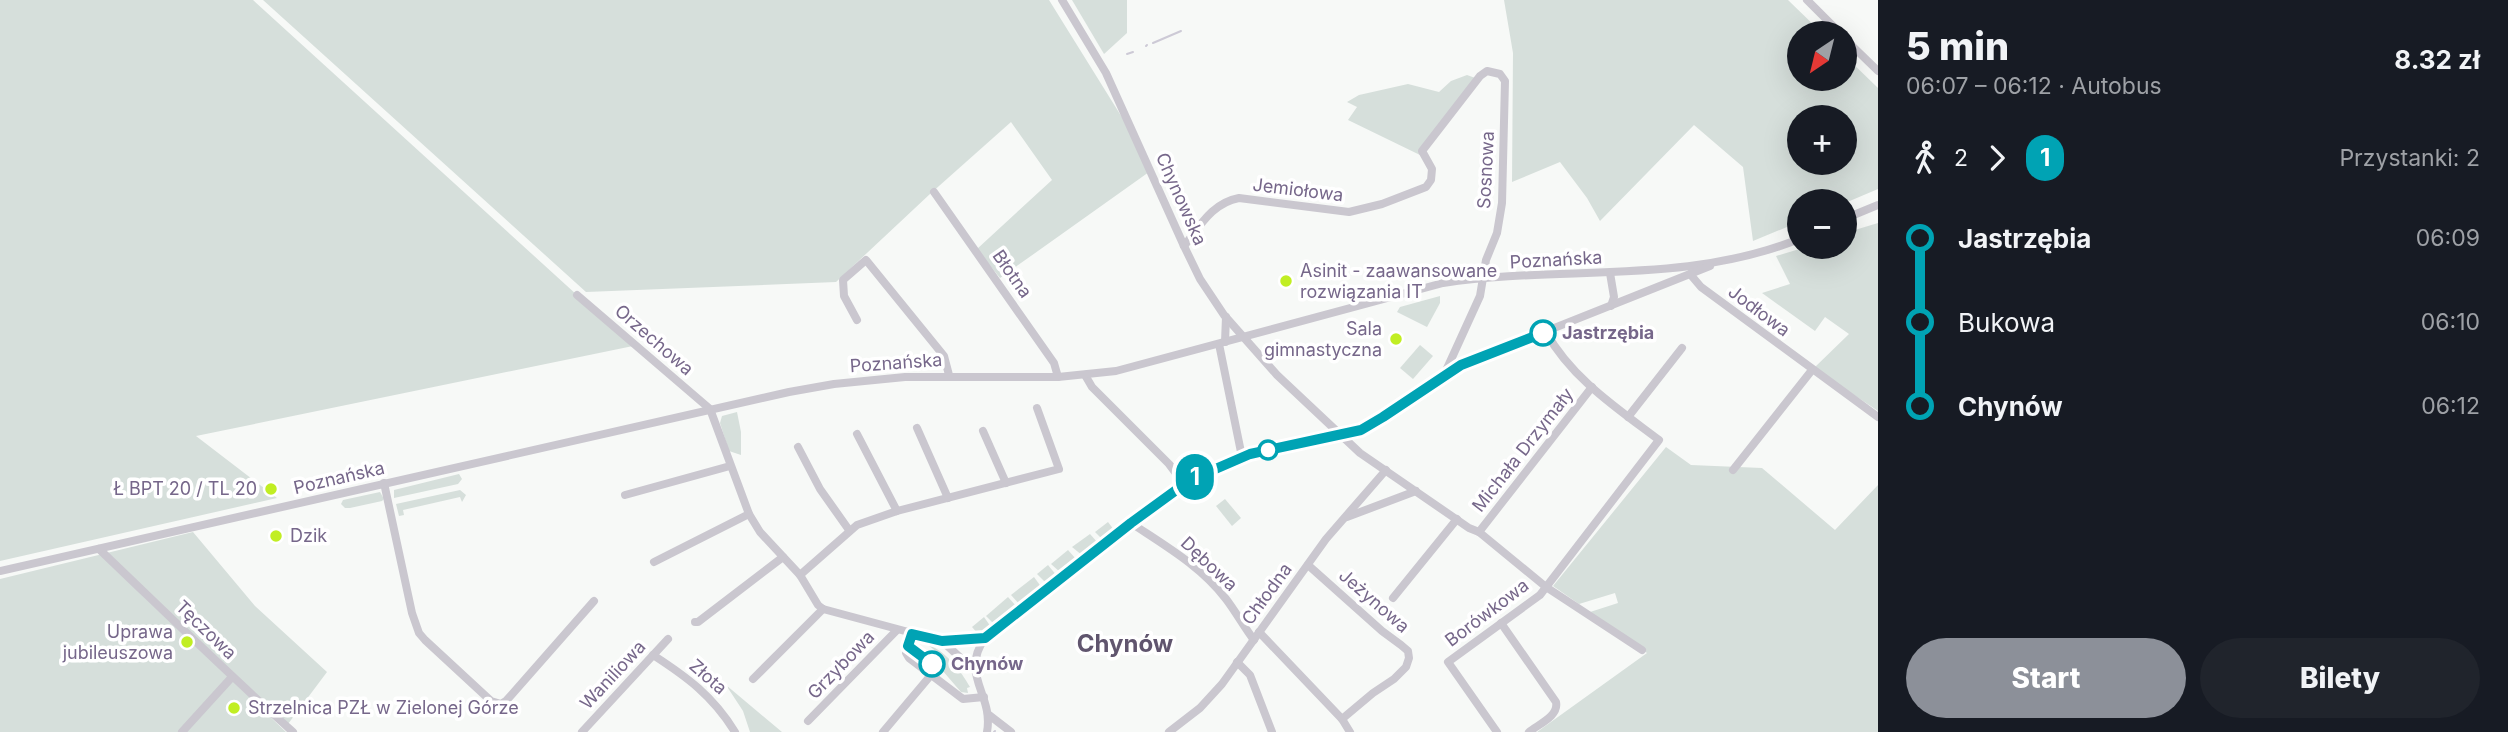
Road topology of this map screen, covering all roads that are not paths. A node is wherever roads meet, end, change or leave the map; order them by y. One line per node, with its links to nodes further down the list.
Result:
1 (1062, 0): 11 (street, Chynowska)
2 (1807, 0): 3 (street)
3 (1828, 21)
4 (1857, 51): 5 (street)
5 (1878, 71)
6 (1505, 81): 11 (street, Jemiołowa); 15 (street, Sosnowa)
7 (934, 192): 28 (street, Błotna)
8 (1878, 205): 9 (street)
9 (1857, 214)
10 (1787, 243): 12 (street, Poznańska)
11 (1184, 246): 18 (street, Chynowska)
12 (1724, 261): 13 (street, Poznańska); 14 (street)
13 (1610, 273): 15 (street, Poznańska); 17 (street)
14 (1690, 274): 17 (street); 24 (street, Jodłowa)
15 (1483, 279): 21 (street, Poznańska); 27 (street, Sosnowa)
16 (577, 295): 31 (street, Orzechowa)
17 (1611, 306): 20 (street)
18 (1226, 317): 21 (street, Chynowska); 22 (street)
19 (857, 320): 25 (street)
20 (1546, 332): 27 (street); 29 (street)
21 (1244, 337): 22 (street, Poznańska); 37 (street, Chynowska)
22 (1222, 343): 26 (street, Poznańska); 39 (street)
23 (1682, 348): 32 (street)
24 (1812, 370): 33 (street, Jodłowa); 42 (street)
25 (949, 375): 28 (street, Poznańska); 31 (street, Poznańska)
26 (1085, 375): 28 (street, Poznańska); 45 (street)
27 (1444, 376): 37 (street)
28 (1058, 377)
29 (1592, 387): 32 (street); 55 (street, Michała Drzymały)
30 (1037, 408): 44 (street)
31 (710, 409): 40 (street); 43 (street, Poznańska)
32 (1629, 416): 62 (street)
33 (1878, 417)
34 (917, 428): 48 (street)
35 (983, 431): 44 (street)
36 (857, 434): 49 (street)
37 (1341, 436): 39 (street); 41 (street, Chynowska)
38 (797, 447): 54 (street)
39 (1242, 457): 45 (street)
40 (730, 466): 47 (street); 50 (street)
41 (1386, 470): 46 (street, Chynowska); 51 (street, Chłodna)
42 (1733, 470)
43 (384, 483): 56 (street, Poznańska); 64 (street)
44 (1006, 483): 48 (street)
45 (1184, 484): 53 (street)
46 (1416, 491): 51 (street); 52 (street, Chynowska)
47 (625, 495)
48 (948, 498): 49 (street)
49 (897, 510): 54 (street)
50 (749, 514): 57 (street); 58 (street)
51 (1344, 518): 59 (street, Chłodna)
52 (1457, 519): 55 (street, Chynowska); 63 (street)
53 (1131, 523): 71 (street); 73 (street, Dębowa)
54 (849, 530): 61 (street)
55 (1479, 532): 62 (street, Chynowska)
56 (99, 549): 60 (street, Poznańska); 80 (street, Tęczowa)
57 (783, 557): 61 (street); 66 (street)
58 (654, 562)
59 (1308, 565): 69 (street, Chłodna); 84 (street, Jeżynowa)
60 (0, 571)
61 (800, 575): 65 (street)
62 (1546, 587): 67 (street, Borówkowa); 75 (street, Chynowska)
63 (1393, 598)
64 (594, 601)
65 (823, 609): 68 (street, Grzybowa); 81 (street)
66 (695, 622)
67 (1501, 623): 96 (street, Borówkowa); 97 (street)
68 (897, 630): 70 (street, Grzybowa); 85 (street, Grzybowa)
69 (1259, 632): 73 (street, Chłodna); 84 (street)
70 (912, 634): 74 (street, Grzybowa); 79 (street)
71 (985, 638): 74 (street); 78 (street)
72 (668, 639): 76 (street, Waniliowa)
73 (1254, 640): 77 (street, Chłodna)
74 (942, 641): 78 (street)
75 (1642, 650)
76 (653, 654): 88 (street, Waniliowa); 89 (street, Złota)
77 (1237, 662): 93 (street, Chłodna); 94 (street)
78 (975, 671): 82 (street)
79 (932, 675): 82 (street); 90 (street)
80 (232, 677): 86 (street); 87 (street, Tęczowa)
81 (753, 678)
82 (984, 697): 83 (street)
83 (989, 715): 91 (street); 92 (street)
84 (1342, 719): 95 (street)
85 (808, 721)
86 (182, 732)
87 (293, 732)
88 (582, 732)
89 (735, 732)
90 (883, 732)
91 (987, 732)
92 (1011, 732)
93 (1169, 732)
94 (1272, 732)
95 (1350, 732)
96 (1497, 732)
97 (1530, 732)

